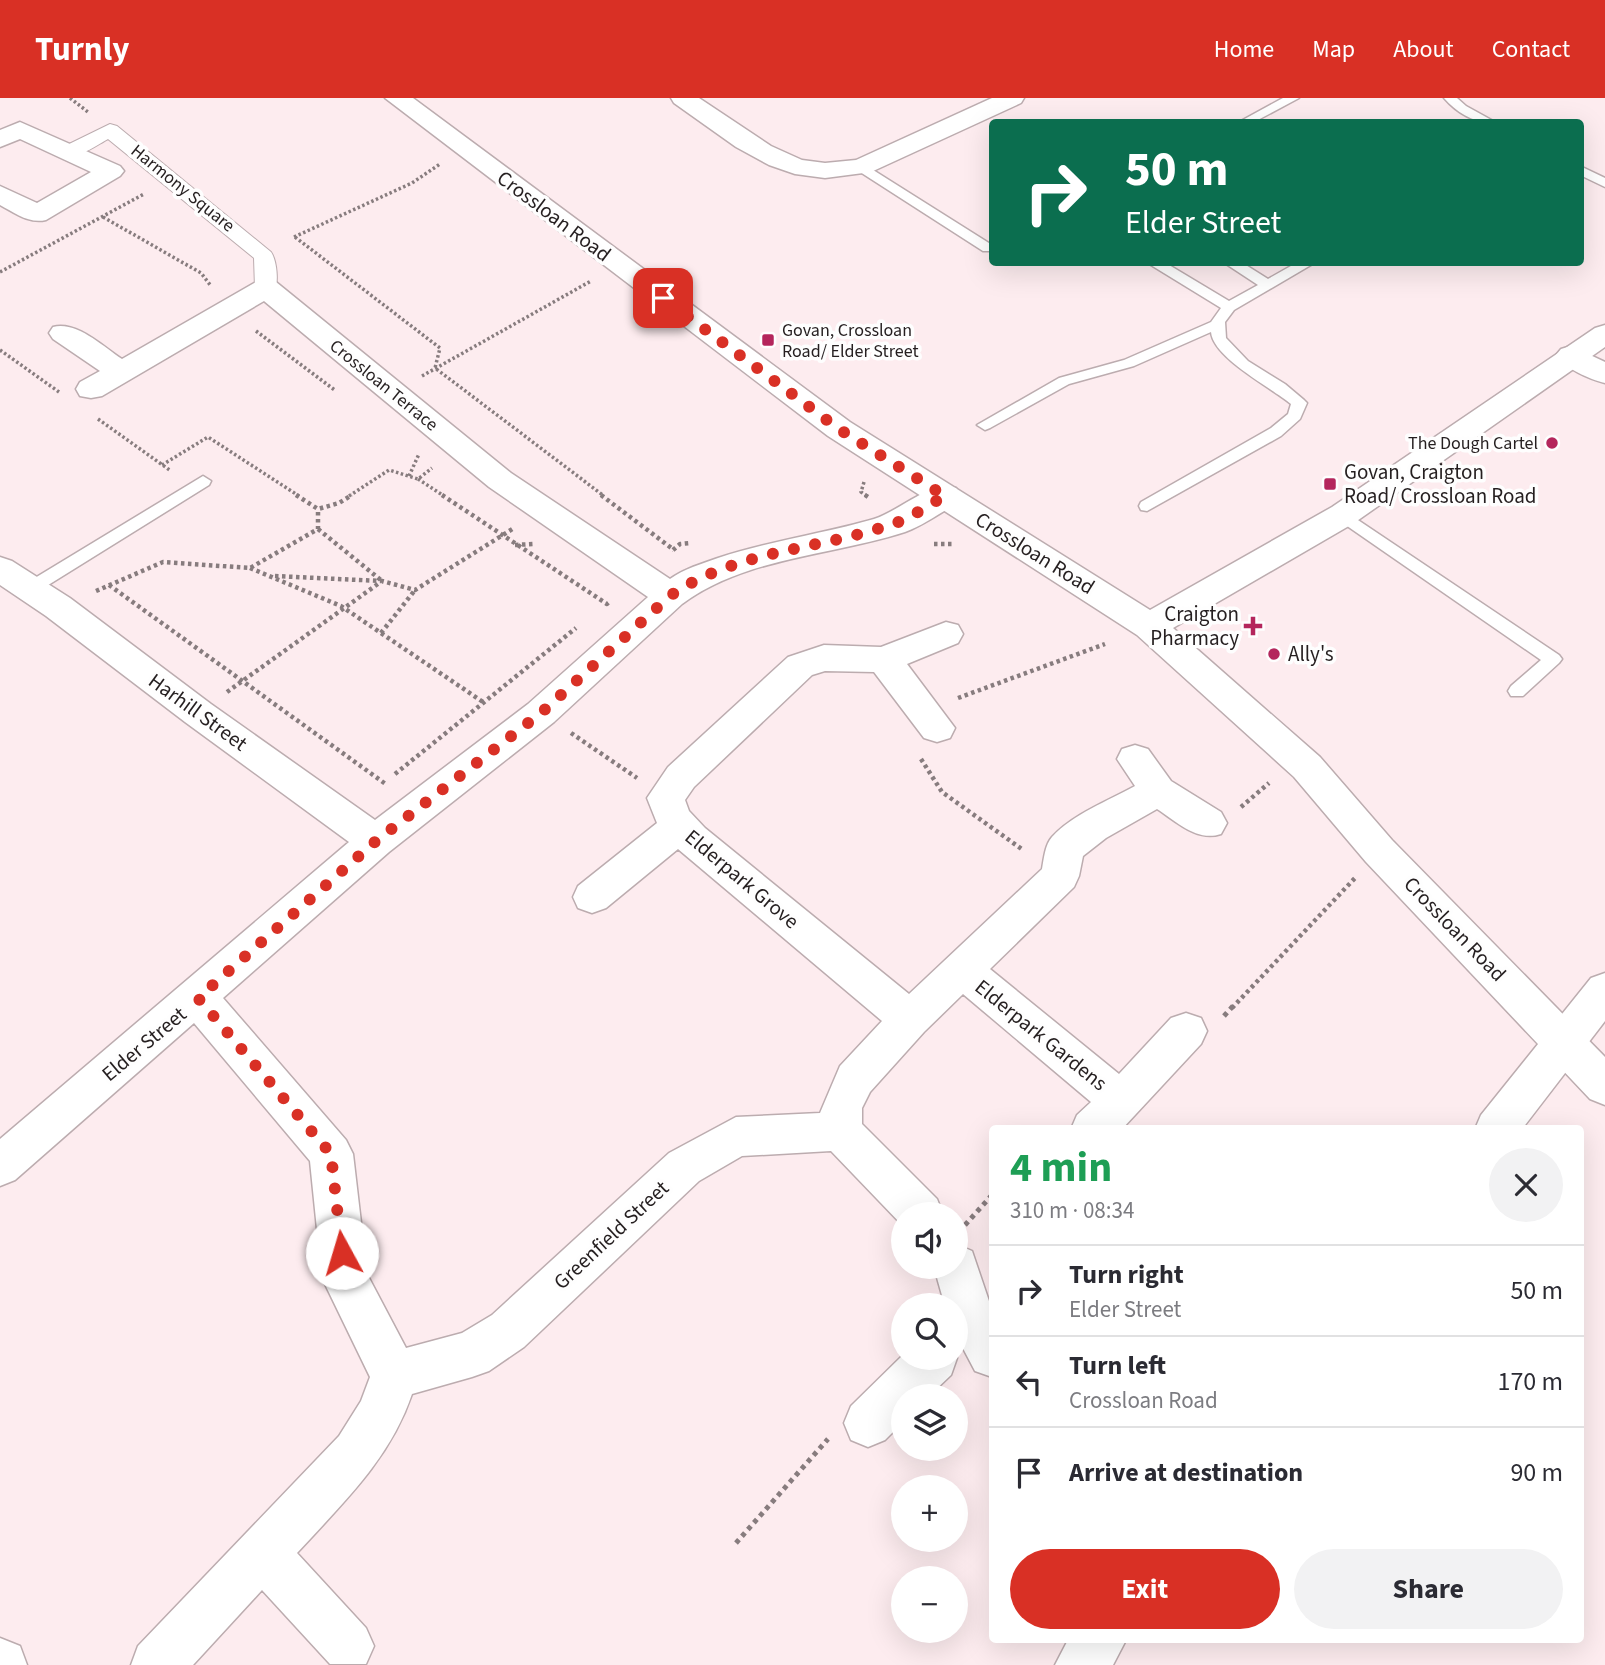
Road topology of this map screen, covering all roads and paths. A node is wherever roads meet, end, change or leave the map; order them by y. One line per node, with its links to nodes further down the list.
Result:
1 (397, 98): 9 (street, Crossloan Road)
2 (683, 98): 11 (street)
3 (1012, 98): 11 (street)
4 (1293, 98): 6 (lane)
5 (1450, 98): 7 (lane)
6 (1251, 119)
7 (1483, 119)
8 (0, 139): 10 (street, Harmony Square)
9 (463, 148): 17 (path); 20 (street, Crossloan Road)
10 (71, 151): 13 (street, Harmony Square); 15 (street, Harmony Square)
11 (862, 167): 18 (lane)
12 (1584, 172): 14 (lane)
13 (172, 178): 16 (path); 19 (street, Harmony Square)
14 (1605, 183)
15 (0, 194)
16 (103, 217): 24 (path); 28 (path)
17 (295, 237): 19 (path); 33 (path)
18 (988, 248)
19 (260, 252): 26 (street)
20 (620, 265): 33 (path); 42 (street, Crossloan Road)
21 (1160, 266): 27 (lane)
22 (1237, 266): 25 (lane)
23 (1302, 266): 25 (lane)
24 (0, 272)
25 (1268, 285): 27 (lane)
26 (266, 288): 28 (street); 37 (street, Crossloan Terrace)
27 (1229, 307): 29 (lane)
28 (229, 310): 34 (street)
29 (1218, 324): 38 (lane); 43 (lane)
30 (63, 333): 34 (street)
31 (1605, 334): 32 (street)
32 (1571, 355): 35 (street); 46 (street)
33 (435, 368): 37 (path); 48 (path)
34 (121, 372): 36 (street)
35 (1605, 374)
36 (91, 390)
37 (393, 392): 39 (street, Crossloan Terrace)
38 (985, 425)
39 (459, 447): 44 (path); 45 (street, Crossloan Terrace)
40 (162, 465): 44 (path)
41 (203, 481): 53 (lane)
42 (945, 496): 55 (street, Elder Street); 60 (street, Crossloan Road)
43 (1147, 506)
44 (318, 509): 47 (path)
45 (542, 509): 54 (path); 55 (street, Crossloan Terrace)
46 (1343, 515): 60 (street); 66 (lane)
47 (318, 529): 49 (path); 51 (path)
48 (674, 550)
49 (250, 568): 50 (path); 52 (path)
50 (269, 576): 51 (path); 57 (path)
51 (382, 581): 54 (path); 57 (path)
52 (109, 585): 53 (path); 65 (path)
53 (22, 588): 68 (street, Harhill Street)
54 (415, 590): 61 (path)
55 (670, 596): 70 (street, Elder Street)
56 (607, 604): 58 (path)
57 (345, 608): 61 (path); 65 (path)
58 (597, 612)
59 (587, 620): 67 (path)
60 (1149, 626): 72 (street, Crossloan Road)
61 (381, 633): 67 (path)
62 (946, 634): 64 (street)
63 (1105, 644): 69 (path)
64 (884, 660): 69 (street); 76 (street)
65 (242, 681): 68 (path); 73 (path)
66 (1517, 691)
67 (482, 702): 70 (path); 73 (path)
68 (198, 713): 77 (street, Harhill Street)
69 (930, 719): 81 (path)
70 (531, 721): 75 (street, Elder Street); 76 (path)
71 (1135, 759): 74 (street)
72 (1303, 764): 78 (path); 80 (street, Crossloan Road)
73 (384, 783): 75 (path); 77 (path)
74 (1158, 791): 78 (street); 81 (street, Elderpark Gardens)
75 (420, 809): 79 (street, Elder Street)
76 (673, 812): 82 (street); 86 (street, Elderpark Grove)
77 (340, 815): 79 (street, Harhill Street)
78 (1208, 822)
79 (376, 841): 85 (street, Elder Street)
80 (1379, 851): 87 (path); 88 (street, Crossloan Road)
81 (1060, 876): 83 (street, Elderpark Gardens)
82 (592, 897)
83 (961, 970): 86 (street, Elderpark Gardens); 90 (street, Elderpark Gardens)
84 (1605, 990): 88 (street)
85 (198, 998): 94 (street, Elder Street); 101 (street)
86 (910, 1018): 93 (street, Elderpark Gardens)
87 (1186, 1031): 90 (street, Elderpark Gardens)
88 (1564, 1041): 89 (street, Crossloan Road); 92 (street)
89 (1605, 1086)
90 (1121, 1101): 91 (street, Elderpark Gardens)
91 (1097, 1125)
92 (1499, 1125)
93 (841, 1131): 96 (street); 101 (street, Greenfield Street)
94 (0, 1166)
95 (989, 1198): 97 (path)
96 (909, 1202)
97 (968, 1222)
98 (959, 1279): 99 (street)
99 (973, 1337)
100 (921, 1370): 102 (street)
101 (394, 1375): 104 (street)
102 (868, 1423): 103 (path)
103 (736, 1543)
104 (263, 1553): 106 (street); 107 (street)
105 (1098, 1643): 108 (street)
106 (348, 1646)
107 (157, 1665)
108 (1081, 1665)

